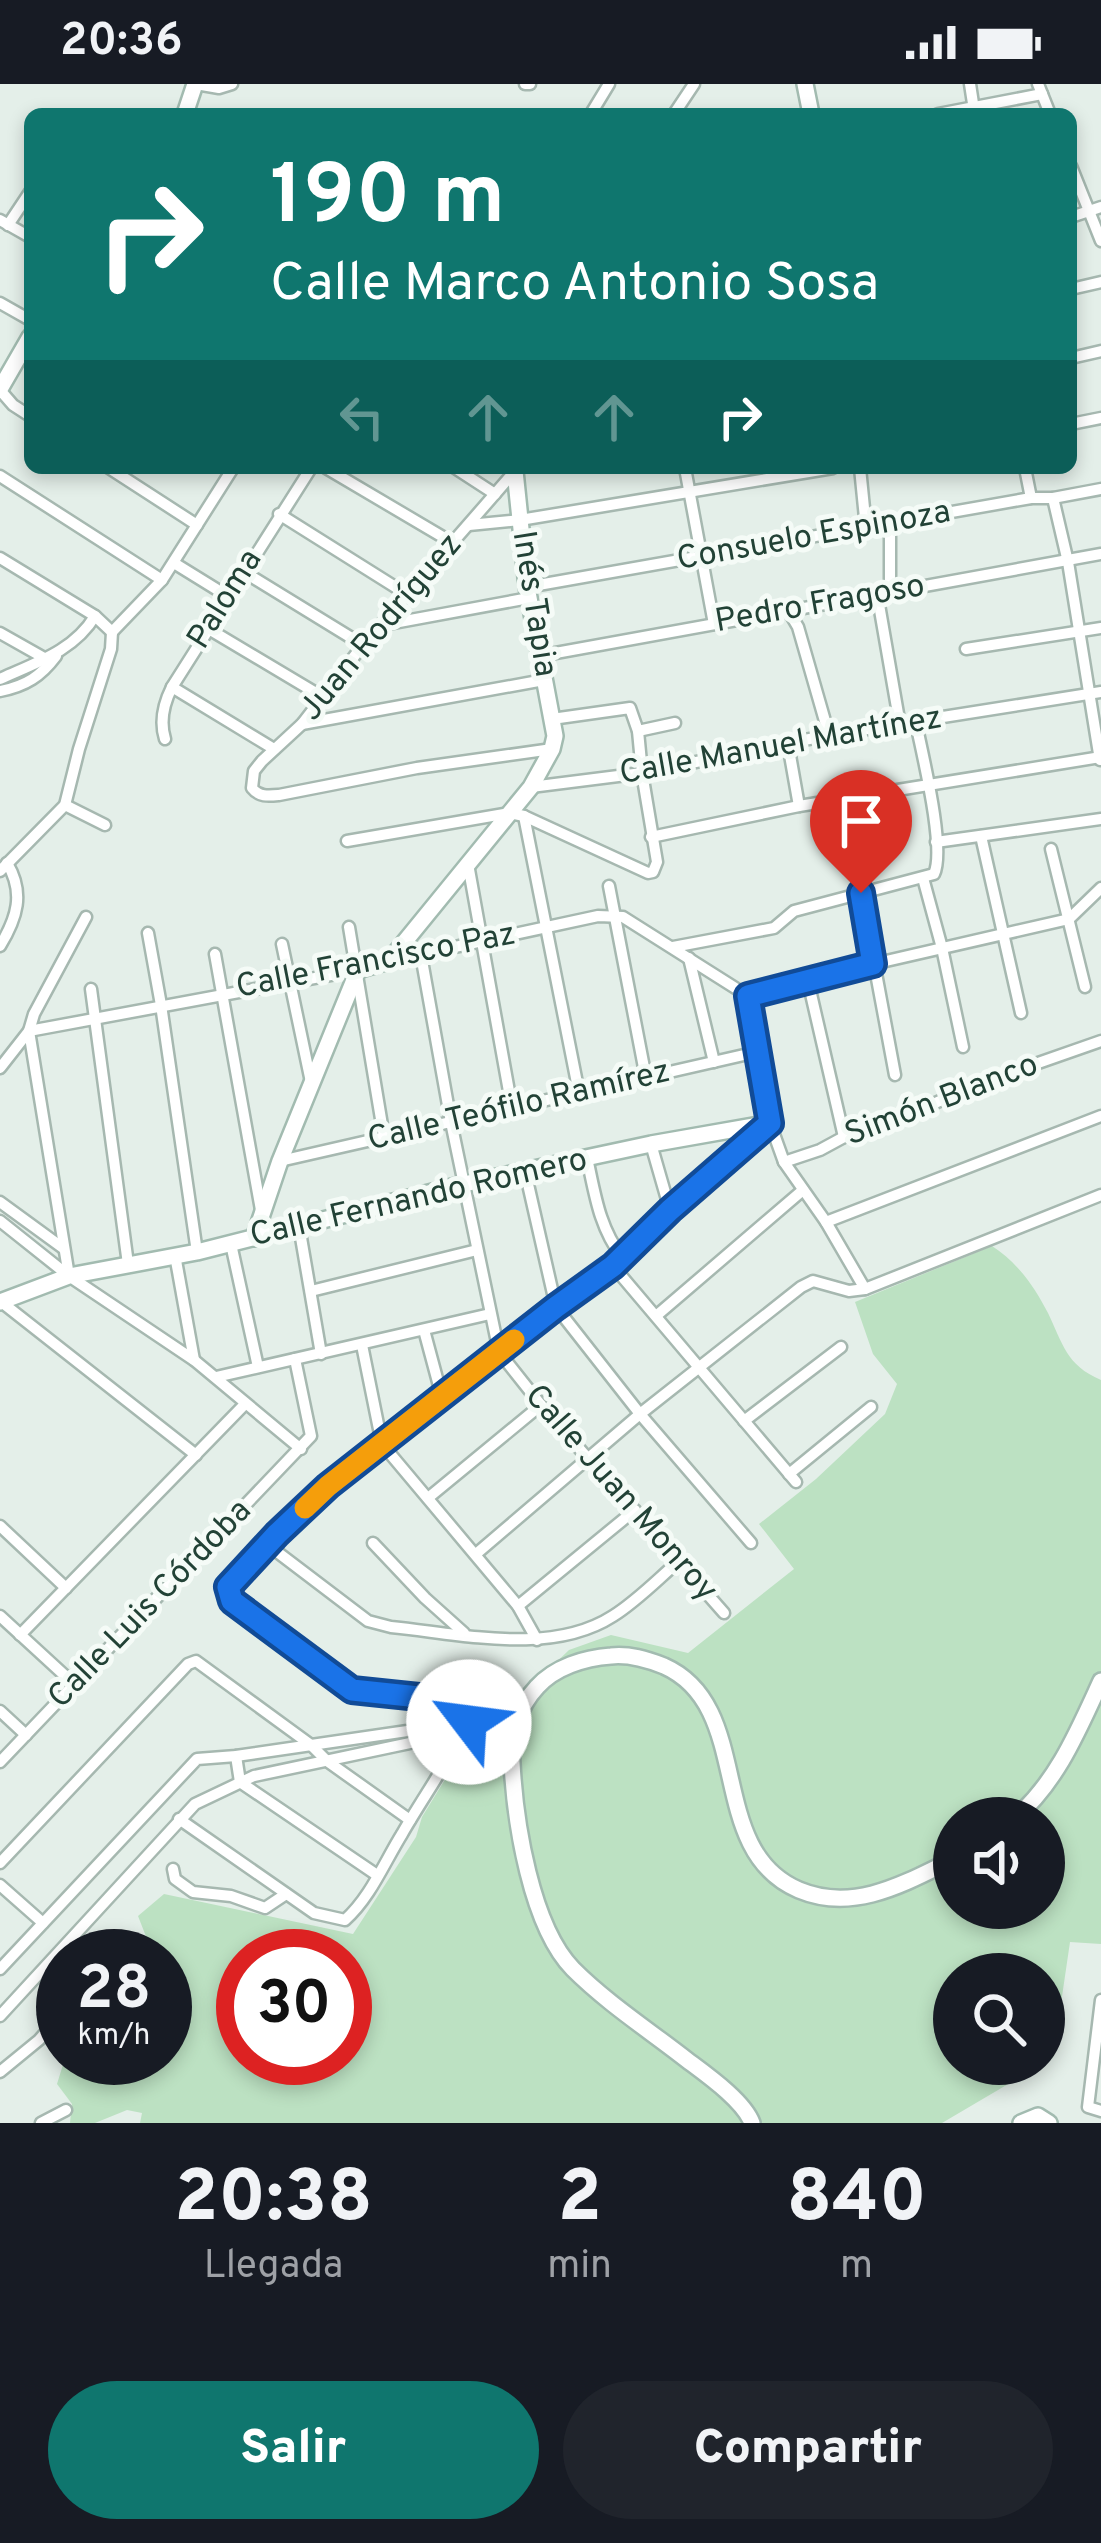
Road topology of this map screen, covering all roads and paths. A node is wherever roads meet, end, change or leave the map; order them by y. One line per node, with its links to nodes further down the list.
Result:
1 (195, 84): 2 (street)
2 (226, 86)
3 (1040, 89): 4 (street)
4 (983, 108)
5 (1077, 177): 7 (street)
6 (24, 199): 8 (street)
7 (1095, 210): 9 (street)
8 (4, 223)
9 (1101, 241)
10 (24, 350): 11 (street)
11 (0, 390): 12 (street)
12 (24, 412)
13 (118, 474): 33 (street)
14 (229, 474): 33 (street)
15 (307, 474): 30 (street, Paloma)
16 (336, 474): 36 (street)
17 (464, 474): 27 (street)
18 (512, 474): 27 (street, Juan Rodríguez)
19 (516, 474): 31 (street, Inés Tapia)
20 (686, 474): 26 (street)
21 (796, 474): 26 (street)
22 (861, 474): 35 (street)
23 (1026, 474): 29 (street)
24 (0, 476): 43 (street)
25 (1101, 489): 28 (street, Consuelo Espinoza)
26 (689, 492): 31 (street); 38 (street)
27 (495, 494): 34 (street, Juan Rodríguez)
28 (1053, 498): 29 (street, Consuelo Espinoza); 40 (street)
29 (1031, 499): 32 (street, Consuelo Espinoza)
30 (279, 514): 42 (street, Paloma); 46 (street)
31 (520, 520): 34 (street); 44 (street, Inés Tapia)
32 (890, 524): 35 (street, Consuelo Espinoza); 45 (street)
33 (197, 525): 41 (street)
34 (469, 525): 36 (street, Juan Rodríguez)
35 (866, 528): 38 (street, Consuelo Espinoza)
36 (453, 543): 46 (street, Juan Rodríguez)
37 (1101, 554): 40 (street, Pedro Fragoso)
38 (701, 556): 44 (street, Consuelo Espinoza); 50 (street)
39 (0, 558): 49 (street)
40 (1068, 562): 45 (street, Pedro Fragoso); 55 (street)
41 (174, 563): 43 (street); 47 (street)
42 (244, 572): 47 (street, Paloma); 57 (street)
43 (162, 580): 54 (street)
44 (528, 592): 51 (street, Consuelo Espinoza); 60 (street, Inés Tapia)
45 (884, 592): 48 (street, Pedro Fragoso); 71 (street)
46 (408, 595): 51 (street, Juan Rodríguez)
47 (229, 597): 52 (street, Paloma)
48 (788, 610): 50 (street, Pedro Fragoso); 74 (street)
49 (94, 616): 54 (street); 59 (street)
50 (715, 624): 60 (street, Pedro Fragoso)
51 (383, 625): 57 (street, Juan Rodríguez)
52 (207, 628): 64 (street, Paloma); 67 (street)
53 (1101, 628): 55 (street)
54 (112, 632): 82 (street)
55 (1078, 632): 58 (street); 66 (street)
56 (0, 633): 61 (street)
57 (363, 645): 67 (street, Juan Rodríguez)
58 (966, 649)
59 (58, 653): 61 (street); 65 (street)
60 (538, 656): 63 (street, Inés Tapia)
61 (46, 659): 62 (street)
62 (0, 680)
63 (544, 680): 69 (street); 73 (street, Inés Tapia)
64 (172, 687): 75 (street, Paloma); 77 (street)
65 (0, 691)
66 (1095, 693): 68 (street, Calle Manuel Martínez); 78 (street)
67 (321, 696): 69 (street, Juan Rodríguez)
68 (916, 723): 71 (street, Calle Manuel Martínez); 80 (street)
69 (302, 724): 77 (street, Juan Rodríguez)
70 (675, 724): 72 (street)
71 (900, 725): 74 (street, Calle Manuel Martínez)
72 (638, 731): 73 (street); 79 (street)
73 (553, 734): 77 (street, Juan Rodríguez); 81 (street)
74 (830, 735): 76 (street, Calle Manuel Martínez)
75 (165, 739)
76 (788, 744): 79 (street, Calle Manuel Martínez); 83 (street)
77 (274, 749)
78 (1101, 759): 80 (street)
79 (642, 773): 81 (street, Calle Manuel Martínez); 88 (street)
80 (928, 785): 83 (street); 90 (street)
81 (531, 787): 84 (street)
82 (64, 805): 86 (street); 93 (street)
83 (800, 806): 88 (street)
84 (517, 814): 88 (street); 89 (street); 92 (street); 102 (street)
85 (1101, 819): 87 (street)
86 (105, 825)
87 (981, 836): 90 (street); 104 (street)
88 (651, 837)
89 (347, 841)
90 (936, 842): 94 (street)
91 (1051, 849): 100 (street)
92 (468, 864): 105 (street); 113 (street)
93 (3, 867): 107 (street)
94 (923, 878): 97 (street); 109 (street)
95 (609, 886): 98 (street)
96 (1101, 888): 100 (street)
97 (861, 893): 108 (street); 114 (street)
98 (614, 915): 102 (street, Calle Francisco Paz); 108 (street); 132 (street)
99 (86, 917): 125 (street)
100 (1069, 919): 104 (street); 118 (street)
101 (349, 927): 115 (street)
102 (548, 928): 105 (street, Calle Francisco Paz); 134 (street)
103 (148, 933): 122 (street)
104 (1002, 933): 109 (street); 123 (street)
105 (482, 941): 111 (street, Calle Francisco Paz); 135 (street)
106 (282, 944): 116 (street)
107 (0, 946)
108 (673, 947): 112 (street)
109 (942, 948): 114 (street); 127 (street)
110 (215, 954): 120 (street)
111 (421, 955): 113 (street, Calle Francisco Paz); 137 (street, Calle Juan Monroy)
112 (689, 958): 121 (street); 129 (street)
113 (389, 961): 115 (street, Calle Francisco Paz)
114 (873, 964): 117 (street); 131 (street)
115 (358, 970): 116 (street, Calle Francisco Paz); 133 (street); 139 (street)
116 (289, 980): 120 (street, Calle Francisco Paz); 133 (street)
117 (808, 981): 121 (street); 140 (street)
118 (1085, 987)
119 (91, 989): 124 (street)
120 (224, 992): 122 (street, Calle Francisco Paz); 151 (street)
121 (748, 996): 128 (street)
122 (161, 1006): 124 (street, Calle Francisco Paz); 159 (street)
123 (1022, 1013)
124 (97, 1020): 125 (street, Calle Francisco Paz); 162 (street)
125 (29, 1031): 130 (street); 157 (street)
126 (1101, 1041): 140 (street, Simón Blanco)
127 (963, 1047)
128 (757, 1052): 129 (street, Calle Teófilo Ramírez); 138 (street)
129 (714, 1062): 132 (street, Calle Teófilo Ramírez)
130 (0, 1068)
131 (896, 1075)
132 (646, 1078): 134 (street, Calle Teófilo Ramírez)
133 (312, 1087): 143 (street)
134 (578, 1093): 135 (street, Calle Teófilo Ramírez)
135 (512, 1108): 137 (street, Calle Teófilo Ramírez)
136 (1101, 1116): 153 (street)
137 (451, 1122): 139 (street, Calle Teófilo Ramírez); 146 (street, Calle Juan Monroy)
138 (770, 1123): 141 (street, Calle Fernando Romero); 144 (street); 150 (street)
139 (384, 1137): 143 (street, Calle Teófilo Ramírez)
140 (844, 1137): 144 (street, Simón Blanco)
141 (651, 1144): 142 (street, Calle Fernando Romero); 150 (street)
142 (587, 1158): 145 (street, Calle Fernando Romero); 161 (street)
143 (280, 1161): 151 (street)
144 (784, 1162): 147 (street)
145 (525, 1171): 146 (street, Calle Fernando Romero); 167 (street)
146 (464, 1184): 154 (street, Calle Fernando Romero); 158 (street, Calle Juan Monroy)
147 (803, 1190): 153 (street); 169 (street)
148 (1101, 1195): 164 (street)
149 (0, 1202): 157 (street)
150 (670, 1210): 161 (street)
151 (262, 1213): 155 (street)
152 (0, 1221): 163 (street)
153 (826, 1222): 164 (street)
154 (299, 1226): 155 (street, Calle Fernando Romero); 165 (street)
155 (254, 1238): 156 (street, Calle Fernando Romero)
156 (231, 1244): 159 (street, Calle Fernando Romero); 177 (street)
157 (63, 1248): 163 (street)
158 (477, 1250): 165 (street); 168 (street, Calle Juan Monroy)
159 (197, 1252): 160 (street, Calle Fernando Romero)
160 (175, 1255): 162 (street, Calle Fernando Romero); 176 (street)
161 (618, 1262): 167 (street); 169 (street)
162 (128, 1264): 163 (street, Calle Fernando Romero)
163 (69, 1276): 166 (street, Calle Fernando Romero); 176 (street)
164 (865, 1289): 178 (street)
165 (311, 1291): 174 (street)
166 (0, 1301): 188 (street)
167 (556, 1307): 173 (street); 184 (street)
168 (490, 1314): 170 (street); 173 (street, Calle Juan Monroy)
169 (656, 1316): 178 (street)
170 (424, 1330): 171 (street); 180 (street)
171 (362, 1345): 174 (street); 186 (street)
172 (842, 1347): 185 (street)
173 (499, 1352): 180 (street); 182 (street, Calle Juan Monroy)
174 (321, 1354): 175 (street)
175 (295, 1359): 177 (street); 187 (street)
176 (194, 1360): 179 (street)
177 (258, 1366): 179 (street)
178 (698, 1368): 184 (street); 185 (street)
179 (217, 1377): 181 (street)
180 (442, 1396): 186 (street)
181 (245, 1404): 187 (street); 188 (street)
182 (541, 1405): 189 (street, Calle Juan Monroy); 190 (street)
183 (871, 1407): 185 (street)
184 (640, 1414): 189 (street); 194 (street)
185 (743, 1420)
186 (382, 1444): 190 (street); 195 (street)
187 (301, 1449): 206 (street, Calle Luis Córdoba)
188 (196, 1455): 198 (street)
189 (588, 1458): 191 (street, Calle Juan Monroy); 196 (street)
190 (428, 1498): 196 (street)
191 (635, 1510): 197 (street, Calle Juan Monroy); 199 (street)
192 (0, 1526): 198 (street)
193 (373, 1543): 202 (street)
194 (752, 1543)
195 (268, 1545): 202 (street); 208 (street)
196 (476, 1554): 199 (street)
197 (679, 1561): 200 (street, Calle Juan Monroy); 204 (street)
198 (66, 1588): 203 (street)
199 (518, 1606): 204 (street)
200 (724, 1613)
201 (0, 1616): 203 (street)
202 (465, 1634): 204 (street)
203 (20, 1635): 206 (street)
204 (537, 1640)
205 (1101, 1681): 215 (street)
206 (74, 1684): 209 (street, Calle Luis Córdoba)
207 (0, 1712): 209 (street)
208 (467, 1721): 210 (street); 212 (street); 217 (street)
209 (26, 1735): 213 (street, Calle Luis Córdoba)
210 (311, 1745): 211 (street); 212 (street); 218 (street)
211 (236, 1756): 214 (street); 224 (street)
212 (327, 1761): 214 (street); 217 (street)
213 (0, 1762)
214 (240, 1782): 216 (street); 221 (street)
215 (1035, 1797)
216 (179, 1819): 223 (street); 227 (street)
217 (410, 1820): 221 (street)
218 (0, 1863)
219 (933, 1868): 233 (street)
220 (173, 1869): 223 (street)
221 (377, 1875): 223 (street)
222 (0, 1885): 224 (street)
223 (286, 1894)
224 (43, 1923): 225 (street)
225 (0, 1969)
226 (1101, 2000): 231 (street)
227 (0, 2016)
228 (36, 2042): 229 (street)
229 (0, 2072)
230 (66, 2110): 232 (street)
231 (1101, 2111)
232 (41, 2123)
233 (752, 2123)
234 (1021, 2123): 235 (street)
235 (1049, 2123)

